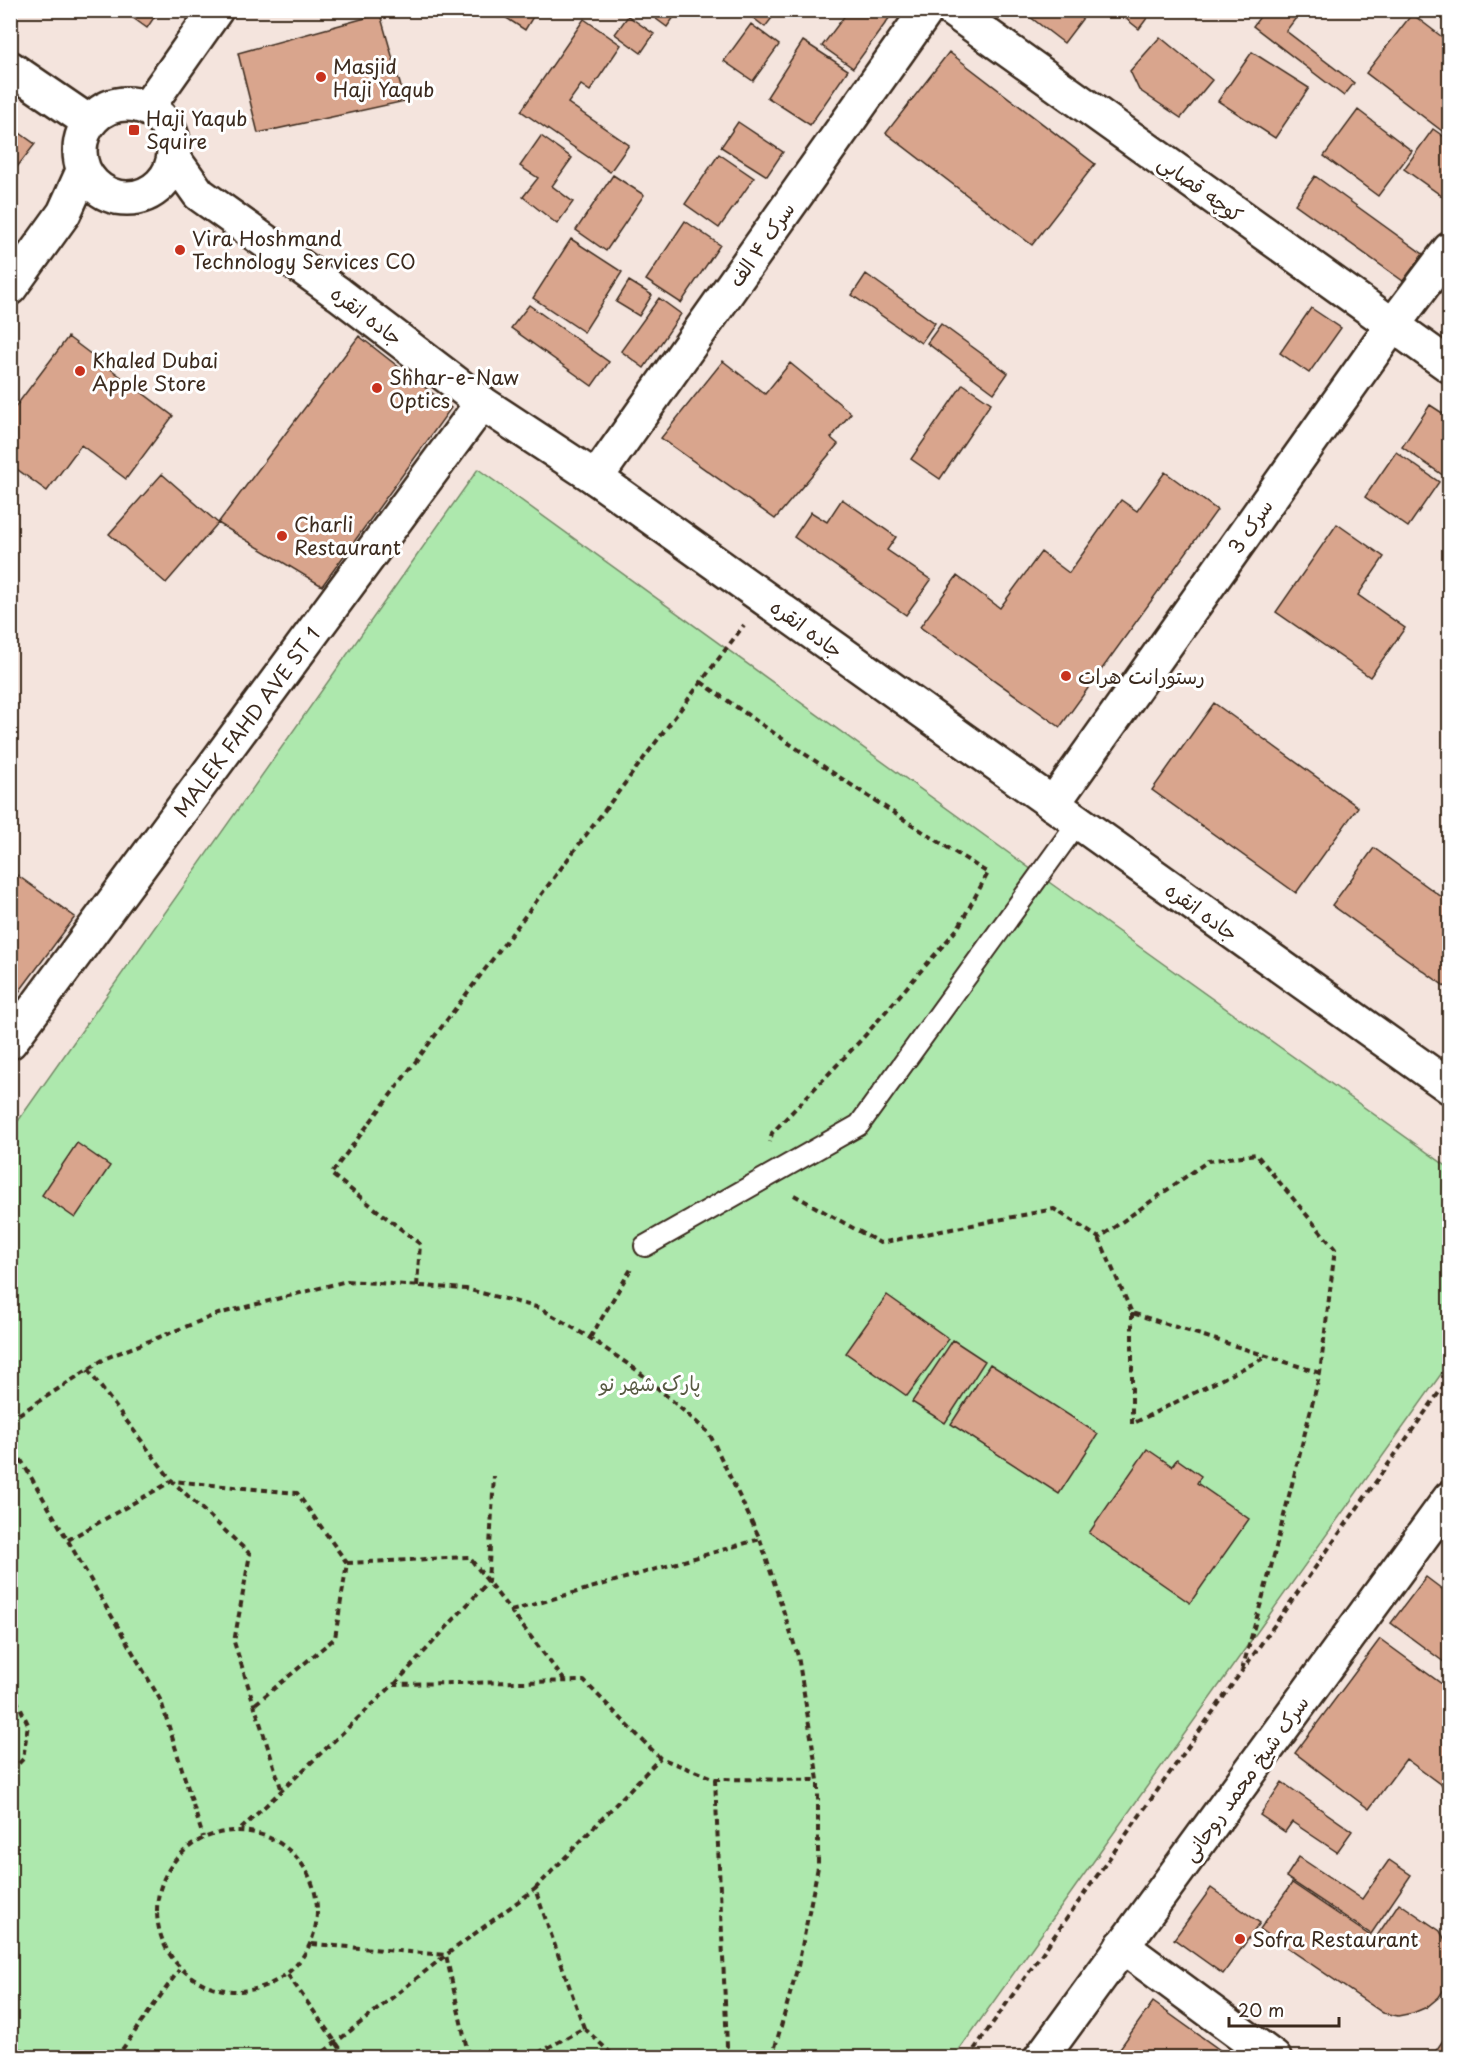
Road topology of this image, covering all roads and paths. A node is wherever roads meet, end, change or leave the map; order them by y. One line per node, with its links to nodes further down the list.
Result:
1 (216, 10): 5 (street)
2 (927, 10): 14 (street, سرک ۴ الف)
3 (952, 10): 11 (street, کوچه قصابی)
4 (10, 68): 6 (street)
5 (147, 108): 6 (street); 7 (street)
6 (89, 122): 8 (street)
7 (174, 159): 8 (street); 13 (street, جاده انقره)
8 (83, 171): 10 (street)
9 (1449, 249): 11 (street, سرک 3)
10 (10, 288)
11 (1393, 325): 12 (street, کوچه قصابی); 17 (street, سرک 3)
12 (1449, 366)
13 (482, 403): 14 (street, جاده انقره); 18 (street, MALEK FAHD AVE ST 1)
14 (596, 478): 15 (street, جاده انقره)
15 (764, 598): 16 (path); 17 (street, جاده انقره)
16 (701, 682): 20 (path); 23 (path)
17 (1065, 813): 19 (street, جاده انقره); 20 (lane)
18 (10, 1042)
19 (1449, 1087)
20 (765, 1179): 21 (path); 22 (lane)
21 (1099, 1238): 24 (path); 28 (path)
22 (645, 1246): 25 (path)
23 (417, 1286): 25 (path); 27 (path)
24 (1131, 1312): 26 (path); 26 (path)
25 (590, 1338): 37 (path)
26 (1268, 1356): 28 (path)
27 (88, 1370): 30 (path); 35 (path)
28 (1320, 1373): 42 (path)
29 (1449, 1377): 42 (path)
30 (10, 1420)
31 (10, 1441): 32 (path)
32 (18, 1455): 33 (path); 38 (path)
33 (10, 1472)
34 (494, 1476): 40 (path)
35 (172, 1481): 38 (path); 39 (path); 46 (path)
36 (1449, 1498): 56 (street, سرک شیخ محمد روحانی)
37 (760, 1539): 41 (path); 50 (path)
38 (68, 1540): 53 (path)
39 (347, 1563): 40 (path); 46 (path)
40 (488, 1582): 41 (path); 44 (path)
41 (511, 1611): 43 (path)
42 (1242, 1670): 72 (path)
43 (566, 1682): 44 (path); 47 (path)
44 (394, 1684): 51 (path)
45 (10, 1691): 48 (path)
46 (254, 1705): 51 (path)
47 (660, 1758): 49 (path); 54 (path)
48 (10, 1773)
49 (715, 1779): 50 (path); 70 (path)
50 (818, 1780): 71 (path)
51 (282, 1791): 52 (path)
52 (241, 1829): 53 (path); 55 (path)
53 (203, 1836): 58 (path)
54 (535, 1889): 57 (path); 60 (path)
55 (312, 1944): 57 (path); 59 (path)
56 (1122, 1946): 73 (street, سرک شیخ محمد روحانی); 74 (street)
57 (446, 1955): 61 (path); 67 (path)
58 (179, 1970): 59 (path); 64 (path)
59 (288, 1975): 61 (path)
60 (584, 2028): 68 (path); 69 (path)
61 (336, 2042): 65 (path); 66 (path)
62 (10, 2048): 63 (path)
63 (62, 2058)
64 (116, 2058)
65 (316, 2058)
66 (347, 2058)
67 (469, 2058)
68 (529, 2058)
69 (616, 2058)
70 (718, 2058)
71 (772, 2058)
72 (968, 2058)
73 (1041, 2058)
74 (1274, 2058)

